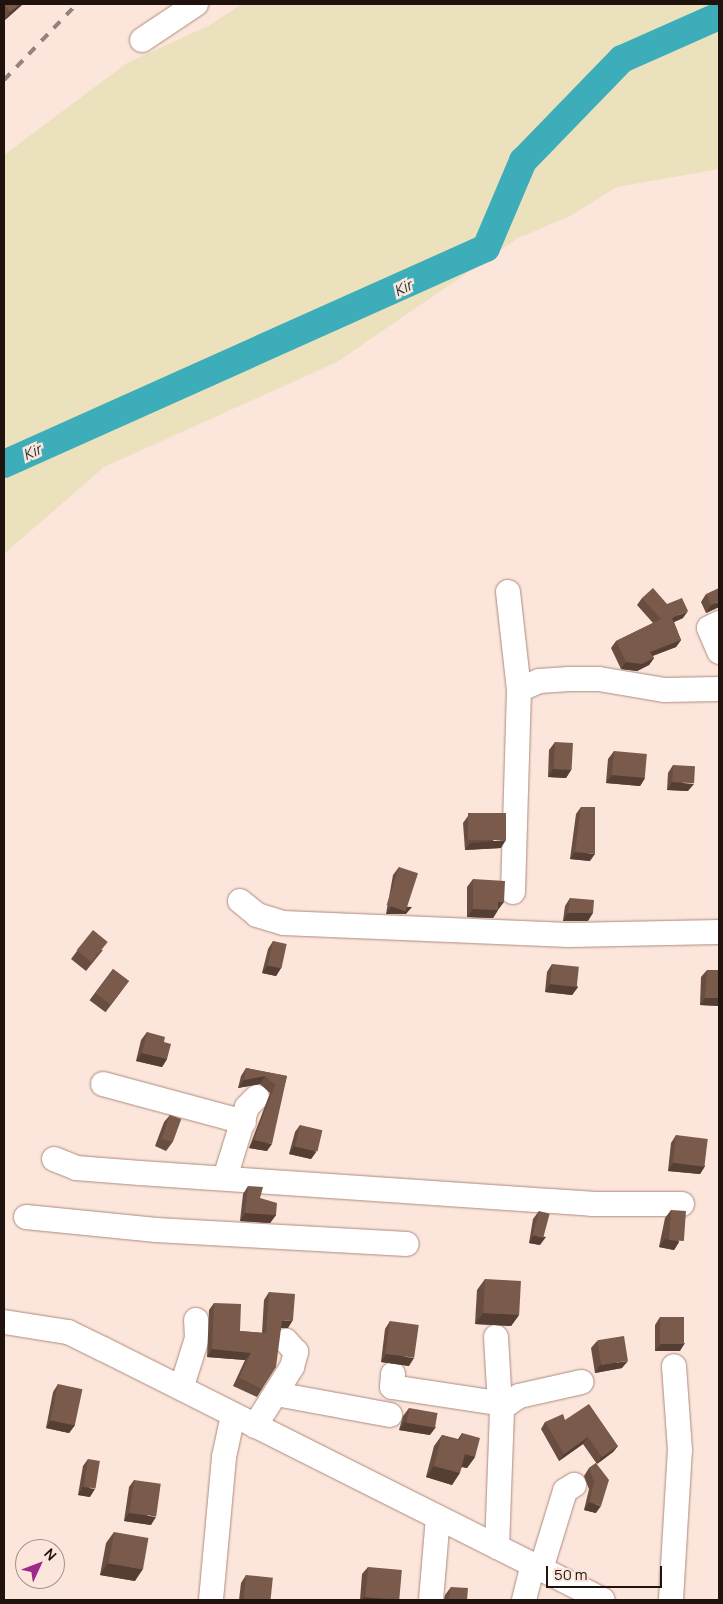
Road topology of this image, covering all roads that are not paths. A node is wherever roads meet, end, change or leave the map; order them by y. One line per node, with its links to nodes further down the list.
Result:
1 (196, 4): 2 (street)
2 (142, 40)
3 (508, 592): 7 (street)
4 (719, 623): 5 (street)
5 (719, 652)
6 (719, 689): 7 (street)
7 (519, 690): 8 (street)
8 (513, 892)
9 (240, 901): 10 (street)
10 (719, 932)
11 (103, 1084): 13 (street)
12 (257, 1097): 13 (street)
13 (244, 1122): 15 (street)
14 (54, 1159): 15 (street)
15 (225, 1178): 16 (street)
16 (682, 1204)
17 (26, 1217): 18 (street)
18 (407, 1244)
19 (196, 1320): 26 (street)
20 (4, 1322): 26 (street)
21 (496, 1336): 28 (street)
22 (286, 1341): 27 (street)
23 (674, 1366): 40 (street)
24 (394, 1374): 28 (street)
25 (581, 1382): 28 (street)
26 (182, 1386): 29 (street)
27 (276, 1394): 30 (street); 31 (street)
28 (505, 1404): 34 (street)
29 (234, 1415): 31 (street); 36 (street)
30 (390, 1415)
31 (255, 1426): 33 (street)
32 (574, 1485): 35 (street)
33 (438, 1517): 34 (street); 37 (street)
34 (497, 1547): 35 (street)
35 (537, 1567): 38 (street); 39 (street)
36 (211, 1600)
37 (431, 1600)
38 (524, 1600)
39 (603, 1600)
40 (671, 1600)

